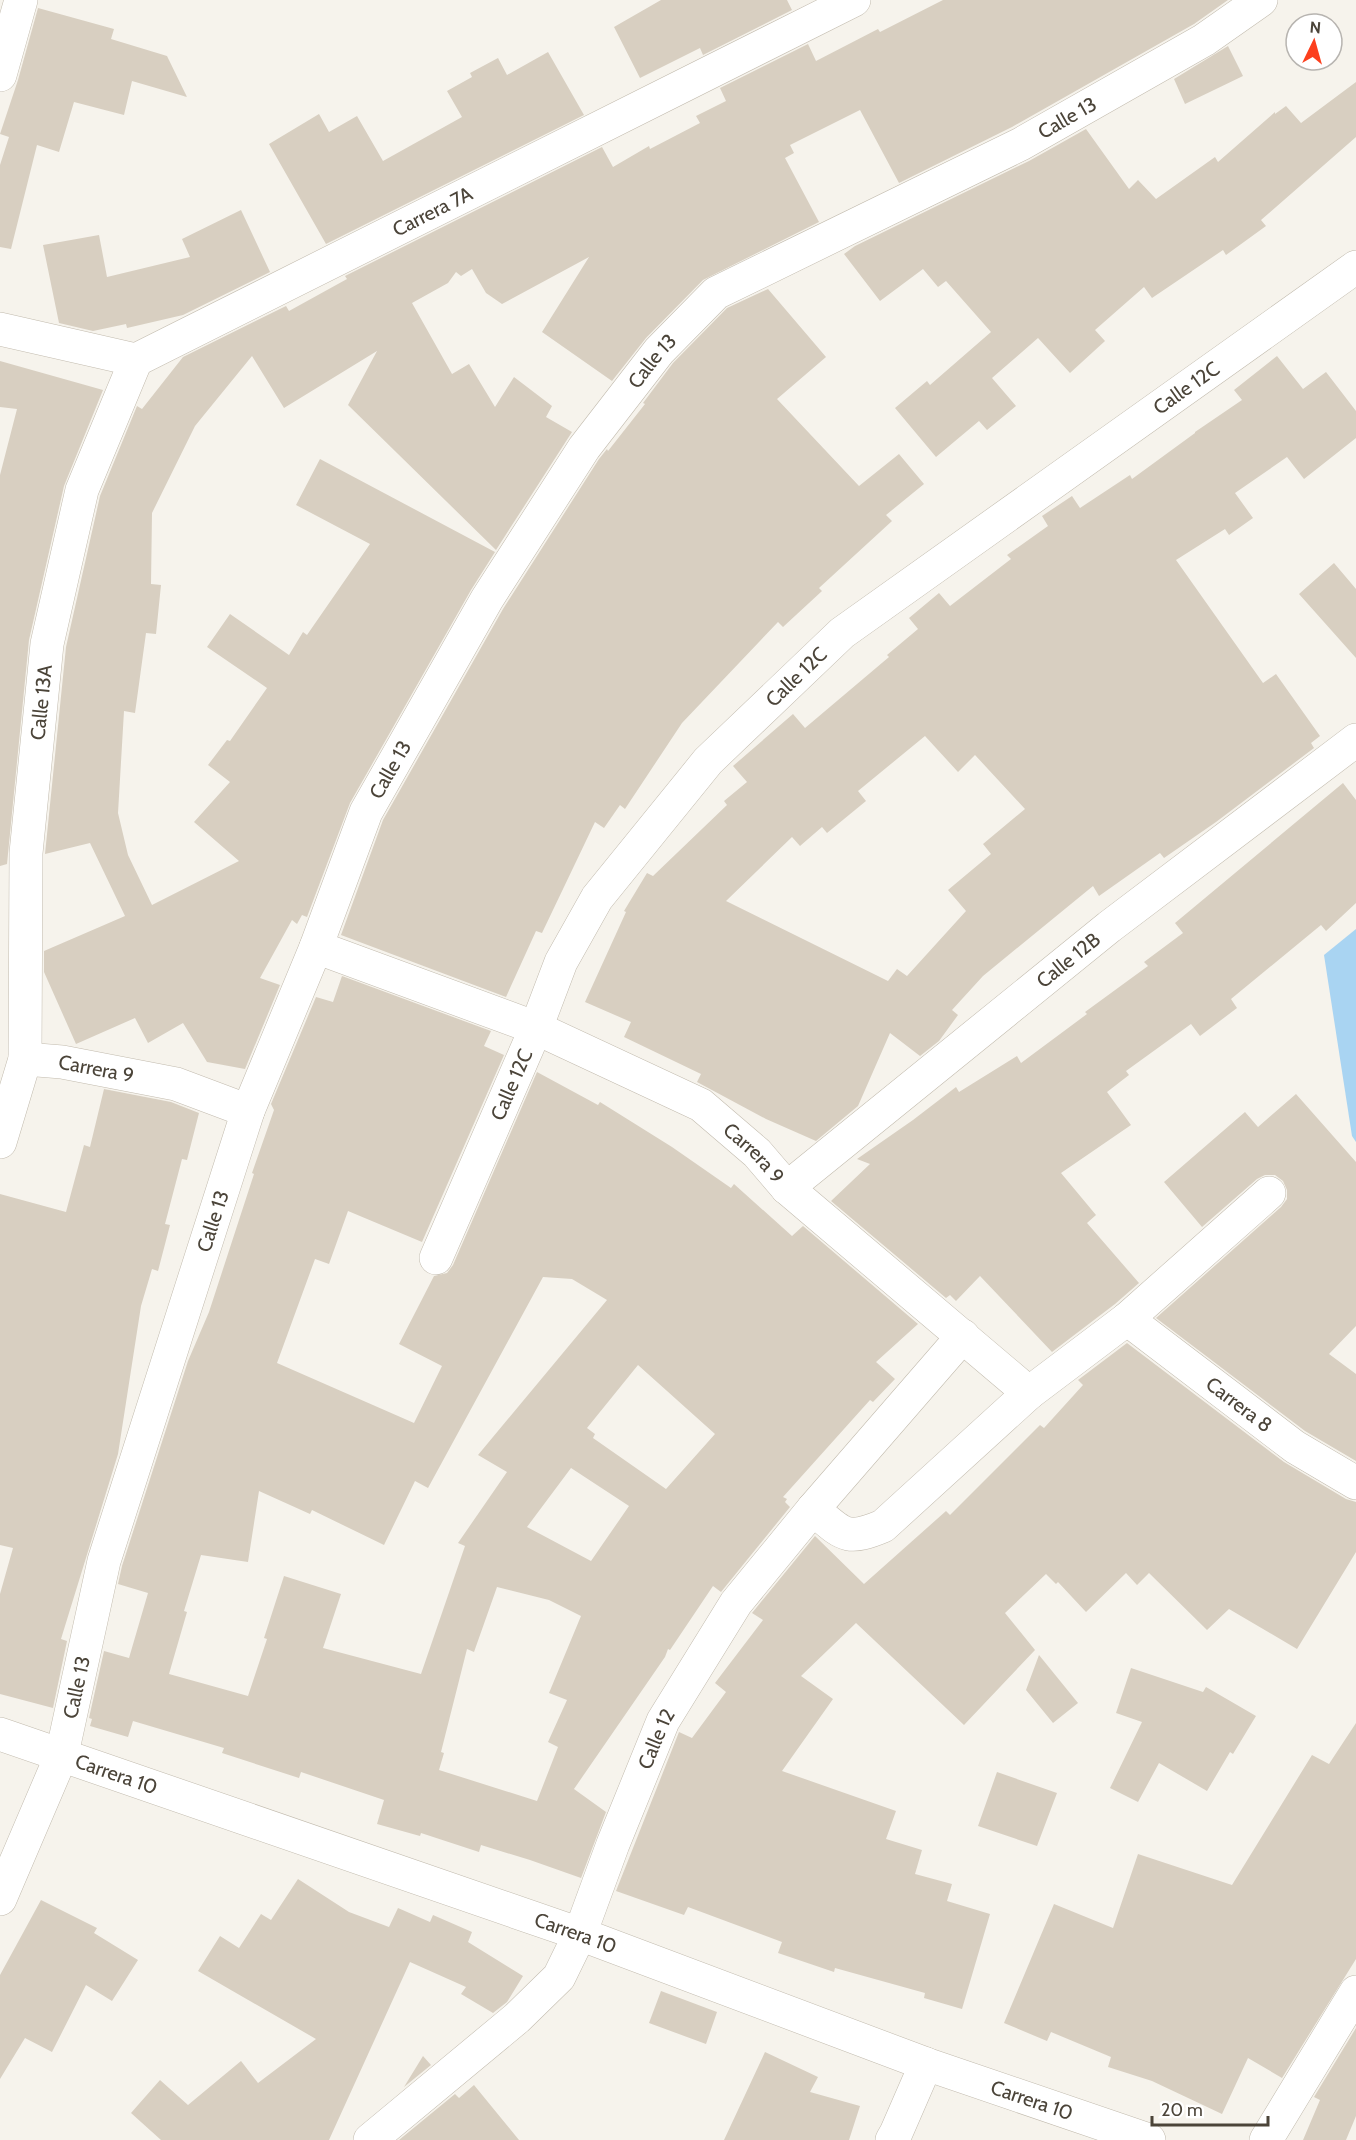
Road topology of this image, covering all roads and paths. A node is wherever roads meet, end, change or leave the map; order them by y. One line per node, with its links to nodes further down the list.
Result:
1 (21, 0): 4 (street)
2 (854, 0): 7 (street, Carrera 7A)
3 (1261, 0): 9 (street, Calle 13)
4 (0, 75)
5 (1356, 267): 10 (street, Calle 12C)
6 (0, 329): 7 (street)
7 (136, 360): 11 (street, Calle 13A)
8 (1356, 740): 14 (street, Calle 12B)
9 (316, 947): 10 (street, Carrera 9); 12 (street, Calle 13)
10 (536, 1028): 14 (street, Carrera 9); 16 (street, Calle 12C)
11 (26, 1059): 12 (street, Carrera 9); 13 (street)
12 (248, 1110): 23 (street, Calle 13)
13 (0, 1142)
14 (787, 1188): 18 (street, Carrera 9)
15 (1269, 1193): 17 (street)
16 (436, 1258)
17 (1127, 1319): 19 (street); 20 (street, Carrera 8)
18 (963, 1336): 19 (street, Carrera 9); 21 (street, Calle 12)
19 (1029, 1393): 21 (street)
20 (1356, 1483)
21 (813, 1509): 25 (street, Calle 12)
22 (0, 1734): 23 (street, Carrera 10)
23 (62, 1754): 24 (street, Calle 13); 25 (street, Carrera 10)
24 (0, 1899)
25 (580, 1934): 27 (street, Carrera 10); 28 (street, Calle 12)
26 (1356, 1992): 31 (street)
27 (926, 2064): 29 (street); 30 (street, Carrera 10)
28 (370, 2140)
29 (892, 2140)
30 (1149, 2140)
31 (1266, 2140)

